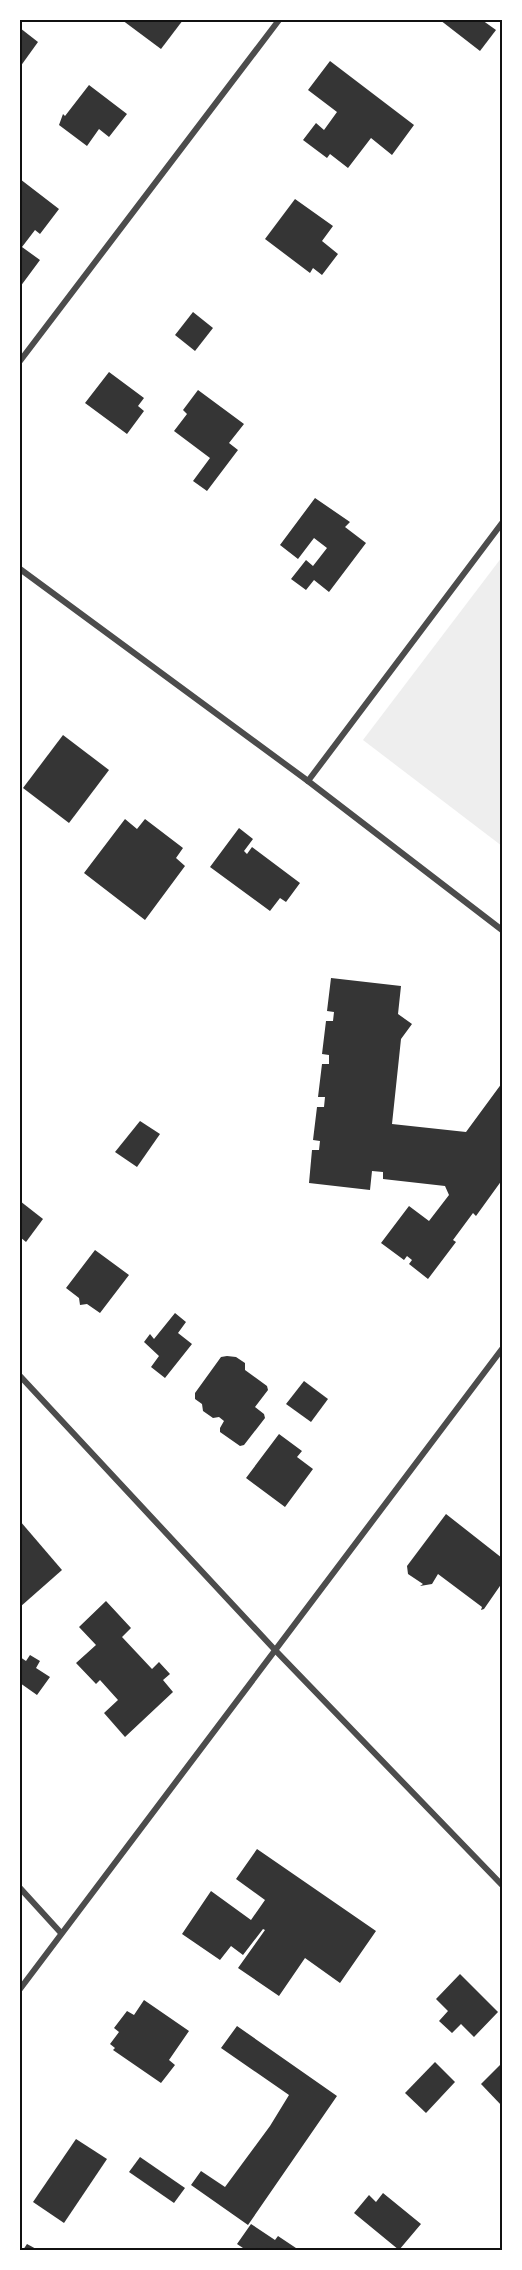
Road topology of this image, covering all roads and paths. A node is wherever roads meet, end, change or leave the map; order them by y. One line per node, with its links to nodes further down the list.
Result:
1 (279, 20): 2 (street)
2 (20, 361)
3 (502, 523): 5 (street)
4 (20, 569): 5 (street)
5 (308, 781): 6 (street)
6 (502, 930)
7 (502, 1349): 9 (street)
8 (20, 1376): 9 (street)
9 (275, 1650): 10 (street); 12 (street)
10 (502, 1885)
11 (20, 1888): 12 (street)
12 (61, 1933): 13 (street)
13 (20, 1989)

